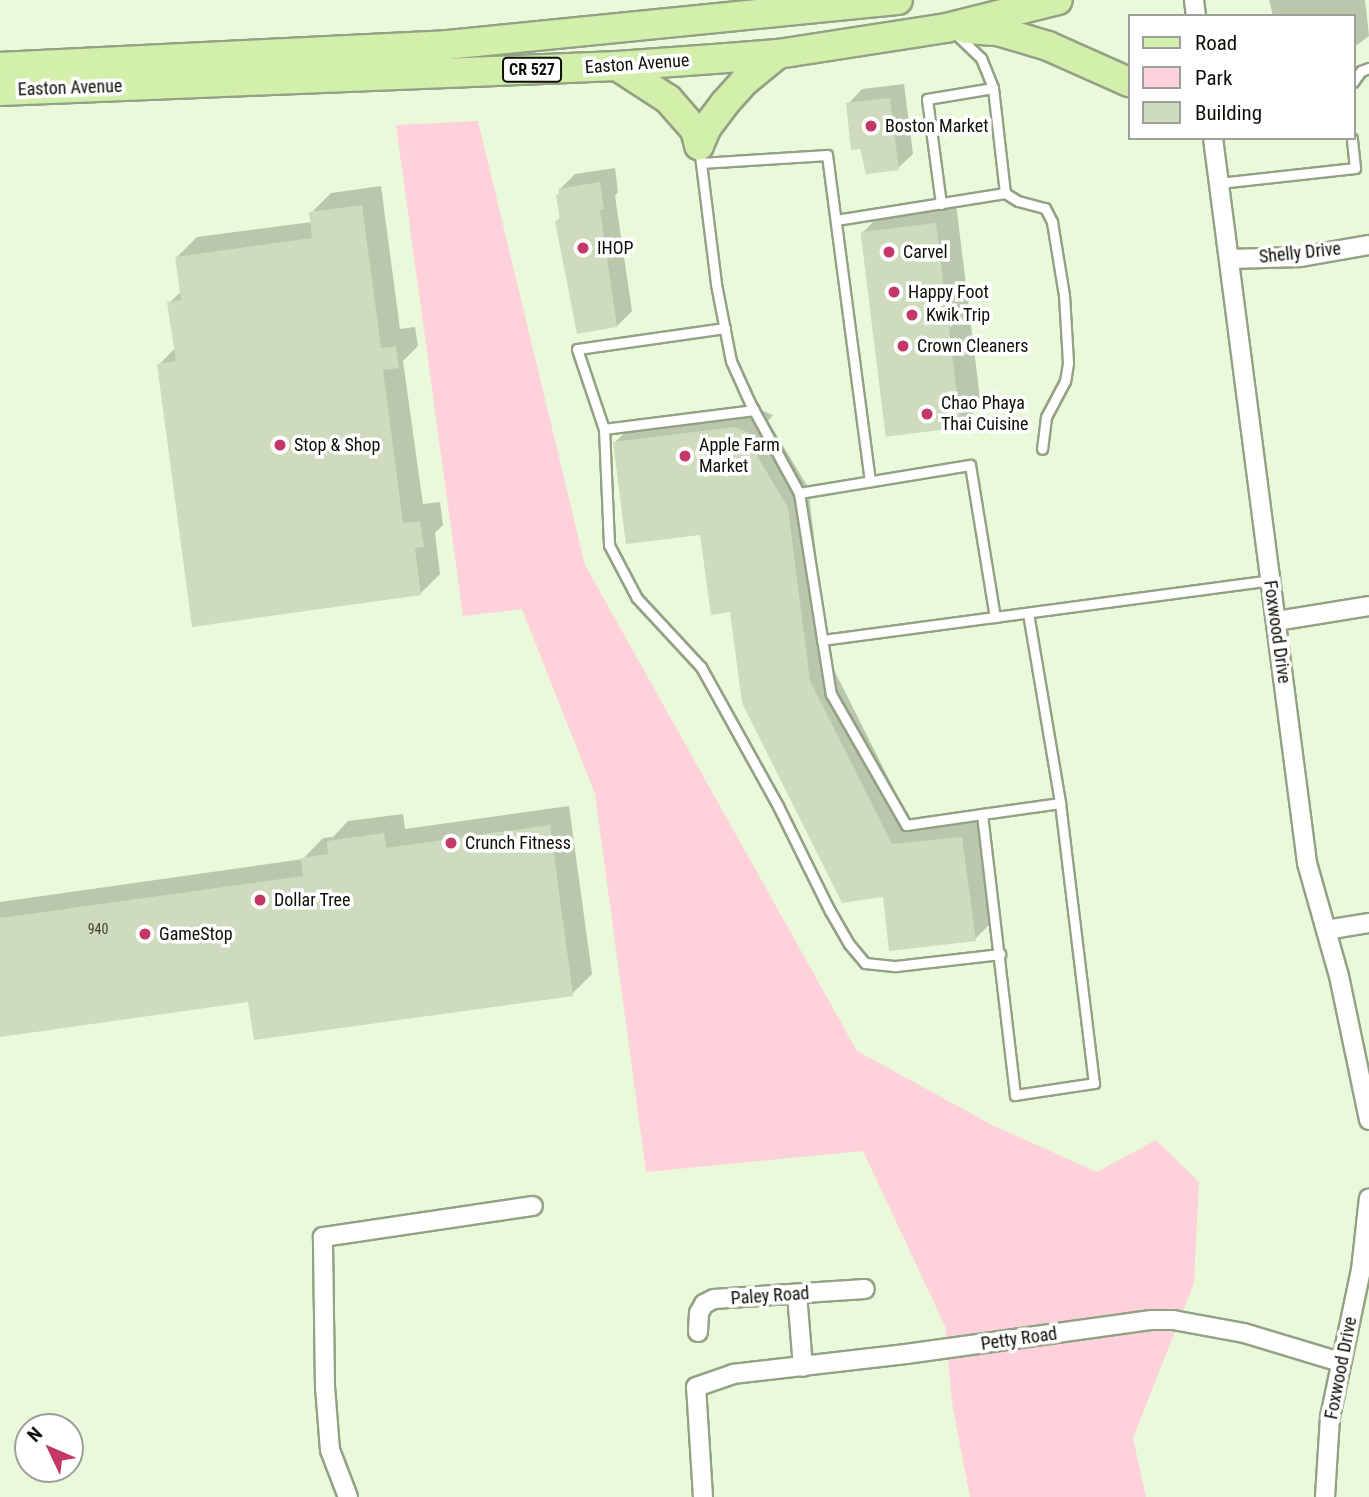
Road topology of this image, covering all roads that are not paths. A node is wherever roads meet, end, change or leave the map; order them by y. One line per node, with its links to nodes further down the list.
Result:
1 (898, 0): 6 (main road, Easton Avenue / CR 527)
2 (1058, 0): 3 (main road, Easton Avenue / CR 527)
3 (946, 28): 4 (main road, Easton Avenue / CR 527); 9 (main road); 10 (lane)
4 (778, 54): 5 (main road, Easton Avenue / CR 527); 14 (main road)
5 (617, 66): 11 (main road, Easton Avenue / CR 527); 14 (main road)
6 (0, 67)
7 (1369, 68): 8 (lane)
8 (1355, 79)
9 (1128, 82)
10 (993, 88): 16 (lane); 17 (lane)
11 (0, 91)
12 (1213, 140): 15 (street, Foxwood Drive)
13 (1352, 140): 15 (lane)
14 (700, 154): 18 (lane); 21 (lane)
15 (1219, 183): 20 (street, Foxwood Drive)
16 (1006, 193): 17 (lane); 24 (lane)
17 (941, 204): 18 (lane)
18 (836, 220): 25 (lane)
19 (1369, 245): 20 (street, Shelly Drive)
20 (1230, 259): 27 (street, Foxwood Drive)
21 (725, 328): 22 (lane); 23 (lane)
22 (754, 410): 23 (lane); 26 (lane)
23 (604, 429): 37 (lane)
24 (1042, 449)
25 (870, 481): 26 (lane); 30 (lane)
26 (799, 493): 32 (lane)
27 (1270, 580): 29 (lane); 31 (street, Foxwood Drive)
28 (1369, 606): 31 (street)
29 (1028, 613): 30 (lane); 33 (lane)
30 (995, 617): 32 (lane)
31 (1277, 621): 36 (street, Foxwood Drive)
32 (822, 640): 34 (lane)
33 (1059, 803): 34 (lane); 37 (lane)
34 (982, 814): 37 (lane)
35 (1369, 922): 36 (street)
36 (1326, 930): 38 (street, Foxwood Drive)
37 (1000, 954)
38 (1369, 1120)
39 (1369, 1198): 41 (street, Foxwood Drive)
40 (533, 1206): 47 (street)
41 (1369, 1207): 45 (street, Foxwood Drive)
42 (865, 1289): 43 (street, Paley Road)
43 (797, 1294): 44 (street, Paley Road); 46 (street)
44 (698, 1332)
45 (1340, 1362): 46 (street, Petty Road); 49 (street, Foxwood Drive)
46 (803, 1367): 48 (street, Petty Road)
47 (348, 1497)
48 (703, 1497)
49 (1325, 1497)

